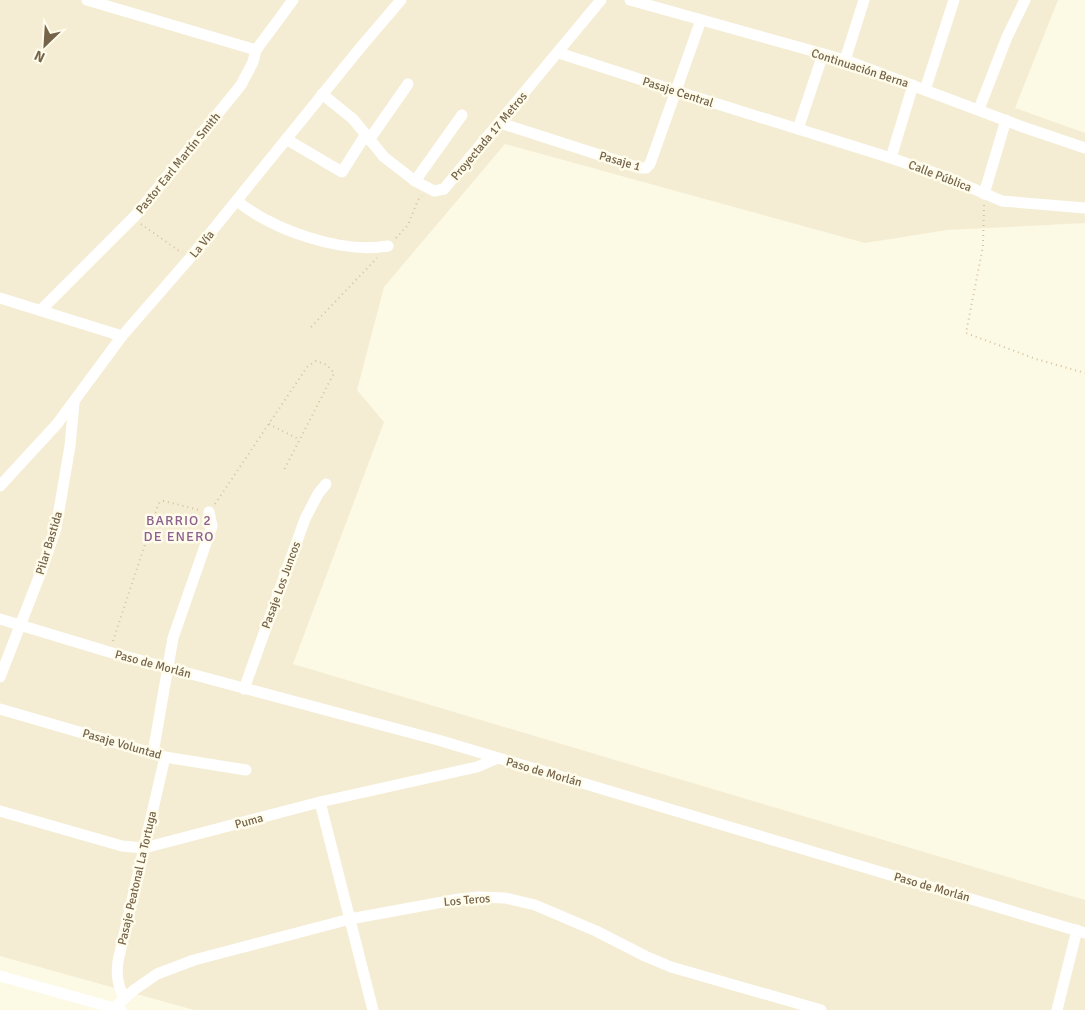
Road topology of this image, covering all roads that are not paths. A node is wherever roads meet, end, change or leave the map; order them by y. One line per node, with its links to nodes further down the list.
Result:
1 (87, 0): 9 (street)
2 (293, 0): 11 (street, Pastor Earl Martín Smith)
3 (401, 0): 19 (street, La Vía)
4 (601, 0): 12 (street, Proyectada 17 Metros)
5 (630, 0): 10 (street, Continuación Berna)
6 (864, 0): 14 (street)
7 (954, 0): 17 (street)
8 (1025, 0): 20 (street)
9 (117, 4): 11 (street)
10 (701, 20): 13 (street, Continuación Berna); 18 (street, Pasaje 1)
11 (256, 50): 35 (street, Pastor Earl Martín Smith)
12 (559, 53): 18 (street, Pasaje Central); 23 (street, Proyectada 17 Metros)
13 (822, 54): 14 (street, Continuación Berna); 24 (street)
14 (845, 60): 16 (street, Continuación Berna)
15 (408, 84): 25 (street)
16 (913, 85): 17 (street, Continuación Berna); 28 (street)
17 (925, 90): 20 (street, Continuación Berna)
18 (676, 92): 23 (street, Pasaje 1); 24 (street, Pasaje Central)
19 (322, 94): 25 (street); 26 (street, La Vía)
20 (979, 110): 22 (street, Continuación Berna)
21 (462, 115): 29 (street)
22 (1006, 120): 27 (street, Continuación Berna); 30 (street)
23 (500, 123): 29 (street, Proyectada 17 Metros)
24 (798, 129): 28 (street, Calle Pública)
25 (368, 137): 26 (street); 29 (street)
26 (286, 139): 31 (street, La Vía)
27 (1085, 148)
28 (891, 158): 30 (street, Calle Pública)
29 (415, 181)
30 (984, 194): 32 (street, Calle Pública)
31 (237, 201): 33 (street); 36 (street, La Vía)
32 (1085, 208)
33 (388, 246)
34 (0, 298): 35 (street)
35 (41, 310): 36 (street)
36 (122, 336): 37 (street, La Vía)
37 (74, 402): 39 (street, La Vía); 42 (street, Pilar Bastida)
38 (326, 484): 45 (street, Pasaje Los Juncos)
39 (0, 486)
40 (209, 512): 43 (street)
41 (0, 619): 42 (street, Paso de Morlán)
42 (21, 626): 43 (street, Paso de Morlán); 44 (street, Pilar Bastida)
43 (169, 668): 45 (street, Paso de Morlán); 47 (street)
44 (0, 677)
45 (244, 689): 49 (street, Paso de Morlán)
46 (0, 709): 47 (street, Pasaje Voluntad)
47 (153, 753): 48 (street, Pasaje Voluntad)
48 (165, 757): 50 (street, Pasaje Voluntad); 53 (street, Pasaje Peatonal La Tortuga)
49 (498, 758): 51 (street, Puma); 55 (street, Paso de Morlán)
50 (246, 770)
51 (320, 802): 53 (street, Puma); 54 (street)
52 (0, 811): 53 (street, Puma)
53 (144, 848): 57 (street, Pasaje Peatonal La Tortuga)
54 (350, 918): 57 (street, Los Teros); 60 (street); 61 (street, Los Teros)
55 (1081, 931): 59 (street)
56 (0, 976): 58 (street)
57 (124, 998): 58 (street, Los Teros)
58 (118, 1009)
59 (1061, 1009)
60 (372, 1010)
61 (821, 1010)

